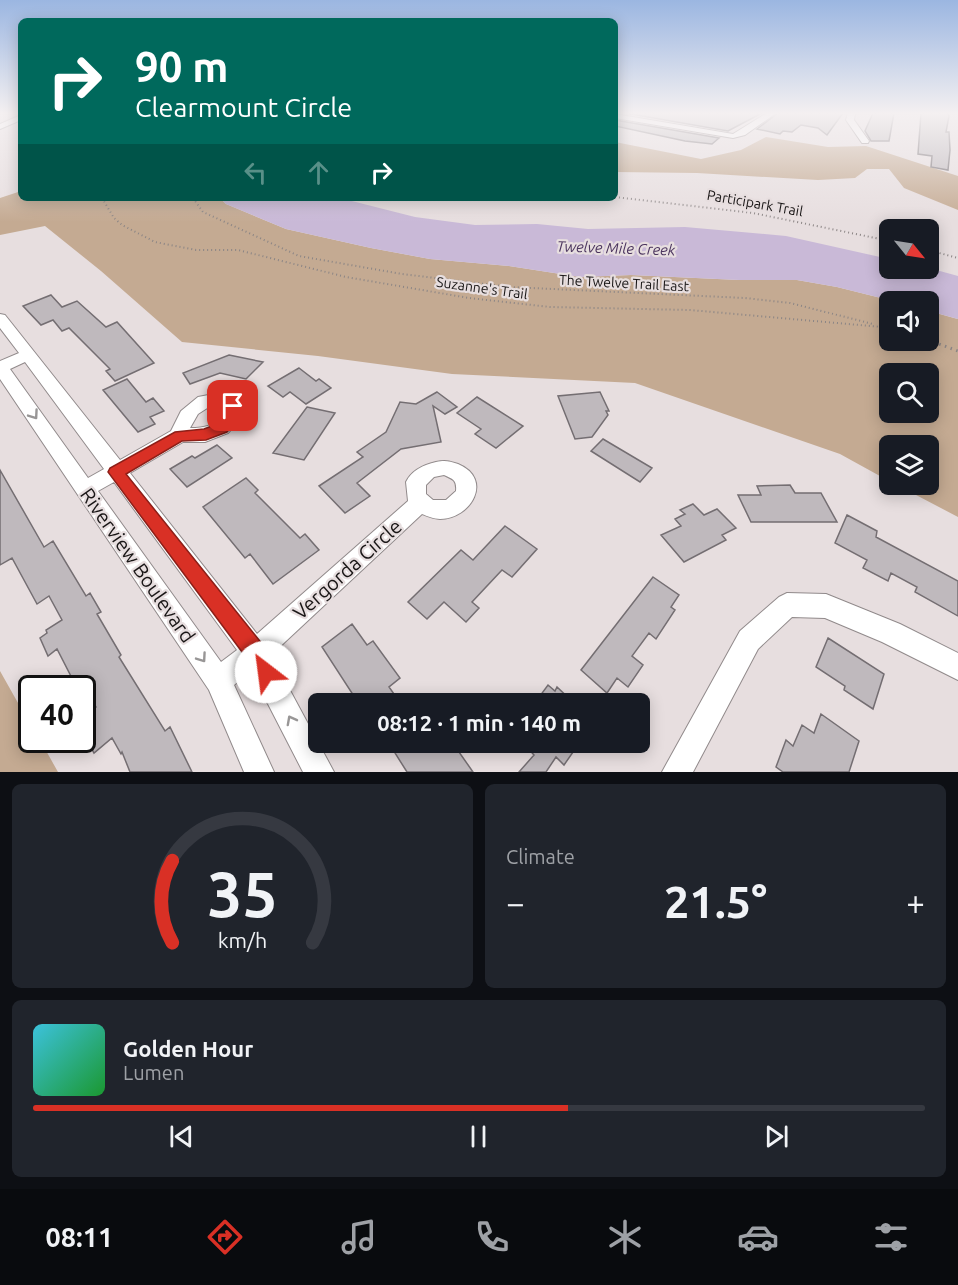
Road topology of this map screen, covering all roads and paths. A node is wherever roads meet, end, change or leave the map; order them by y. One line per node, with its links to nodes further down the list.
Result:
1 (618, 197): 4 (path, Participark Trail)
2 (104, 201): 9 (path, Suzanne's Trail)
3 (195, 201): 8 (path, The Twelve Trail East)
4 (879, 239)
5 (939, 253): 6 (path)
6 (958, 258)
7 (0, 318): 12 (street, Riverview Boulevard)
8 (879, 326)
9 (879, 327)
10 (939, 344): 11 (path)
11 (958, 351)
12 (28, 355): 13 (street); 15 (street, Riverview Boulevard)
13 (0, 367): 16 (street, Riverview Boulevard, one-way to 16)
14 (180, 435): 15 (street)
15 (116, 472): 16 (street); 18 (street, Riverview Boulevard)
16 (85, 489): 20 (street, Riverview Boulevard, one-way to 20)
17 (420, 503): 18 (street, Vergorda Circle)
18 (255, 652): 20 (street, Vergorda Circle); 22 (street, Riverview Boulevard, one-way to 18)
19 (958, 667): 23 (street)
20 (218, 681): 21 (street, Riverview Boulevard)
21 (260, 772)
22 (319, 772)
23 (677, 772)

